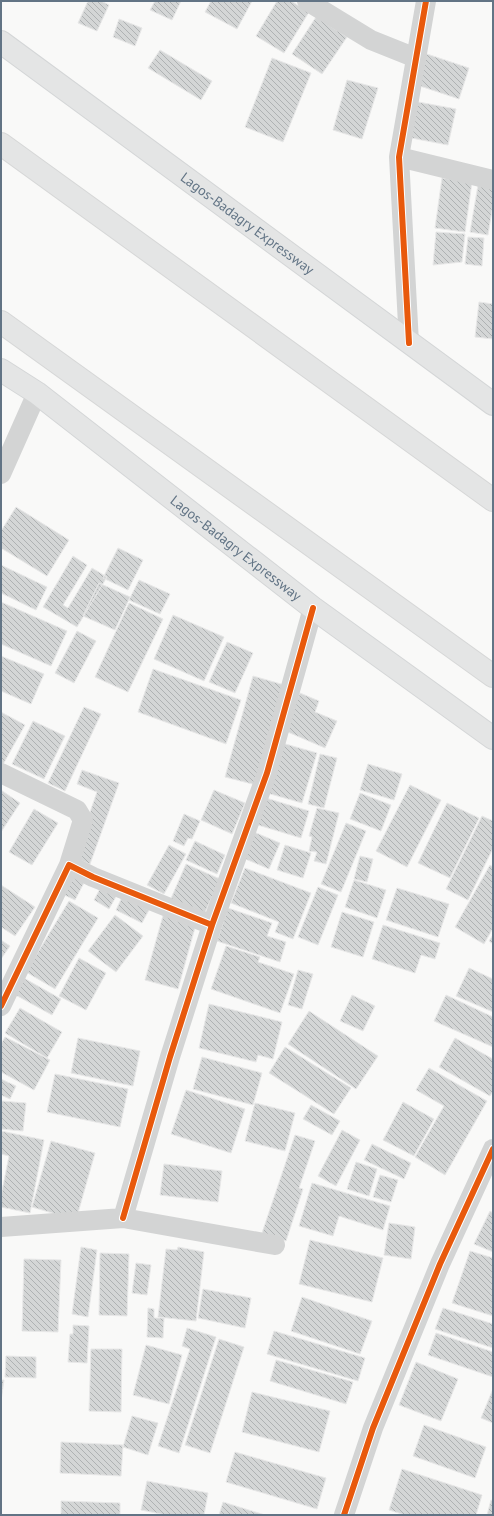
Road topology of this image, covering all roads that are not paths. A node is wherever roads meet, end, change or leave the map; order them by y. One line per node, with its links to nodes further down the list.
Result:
1 (307, 1): 4 (street)
2 (426, 1): 4 (street)
3 (1, 42): 9 (main road, Lagos-Badagry Expressway)
4 (416, 58): 6 (street)
5 (1, 144): 14 (main road)
6 (400, 157): 7 (street); 9 (street)
7 (493, 180)
8 (1, 322): 16 (main road)
9 (409, 343): 12 (main road, Lagos-Badagry Expressway)
10 (1, 370): 11 (main road, Lagos-Badagry Expressway)
11 (37, 393): 13 (street); 15 (main road, Lagos-Badagry Expressway)
12 (493, 404)
13 (1, 474)
14 (493, 500)
15 (313, 608): 17 (main road, Lagos-Badagry Expressway); 20 (street)
16 (493, 676)
17 (493, 738)
18 (1, 773): 19 (street)
19 (69, 865): 20 (street); 21 (street)
20 (212, 925): 23 (street)
21 (1, 1006)
22 (493, 1149): 26 (street)
23 (124, 1218): 24 (street); 25 (street)
24 (1, 1227)
25 (275, 1245)
26 (344, 1515)

